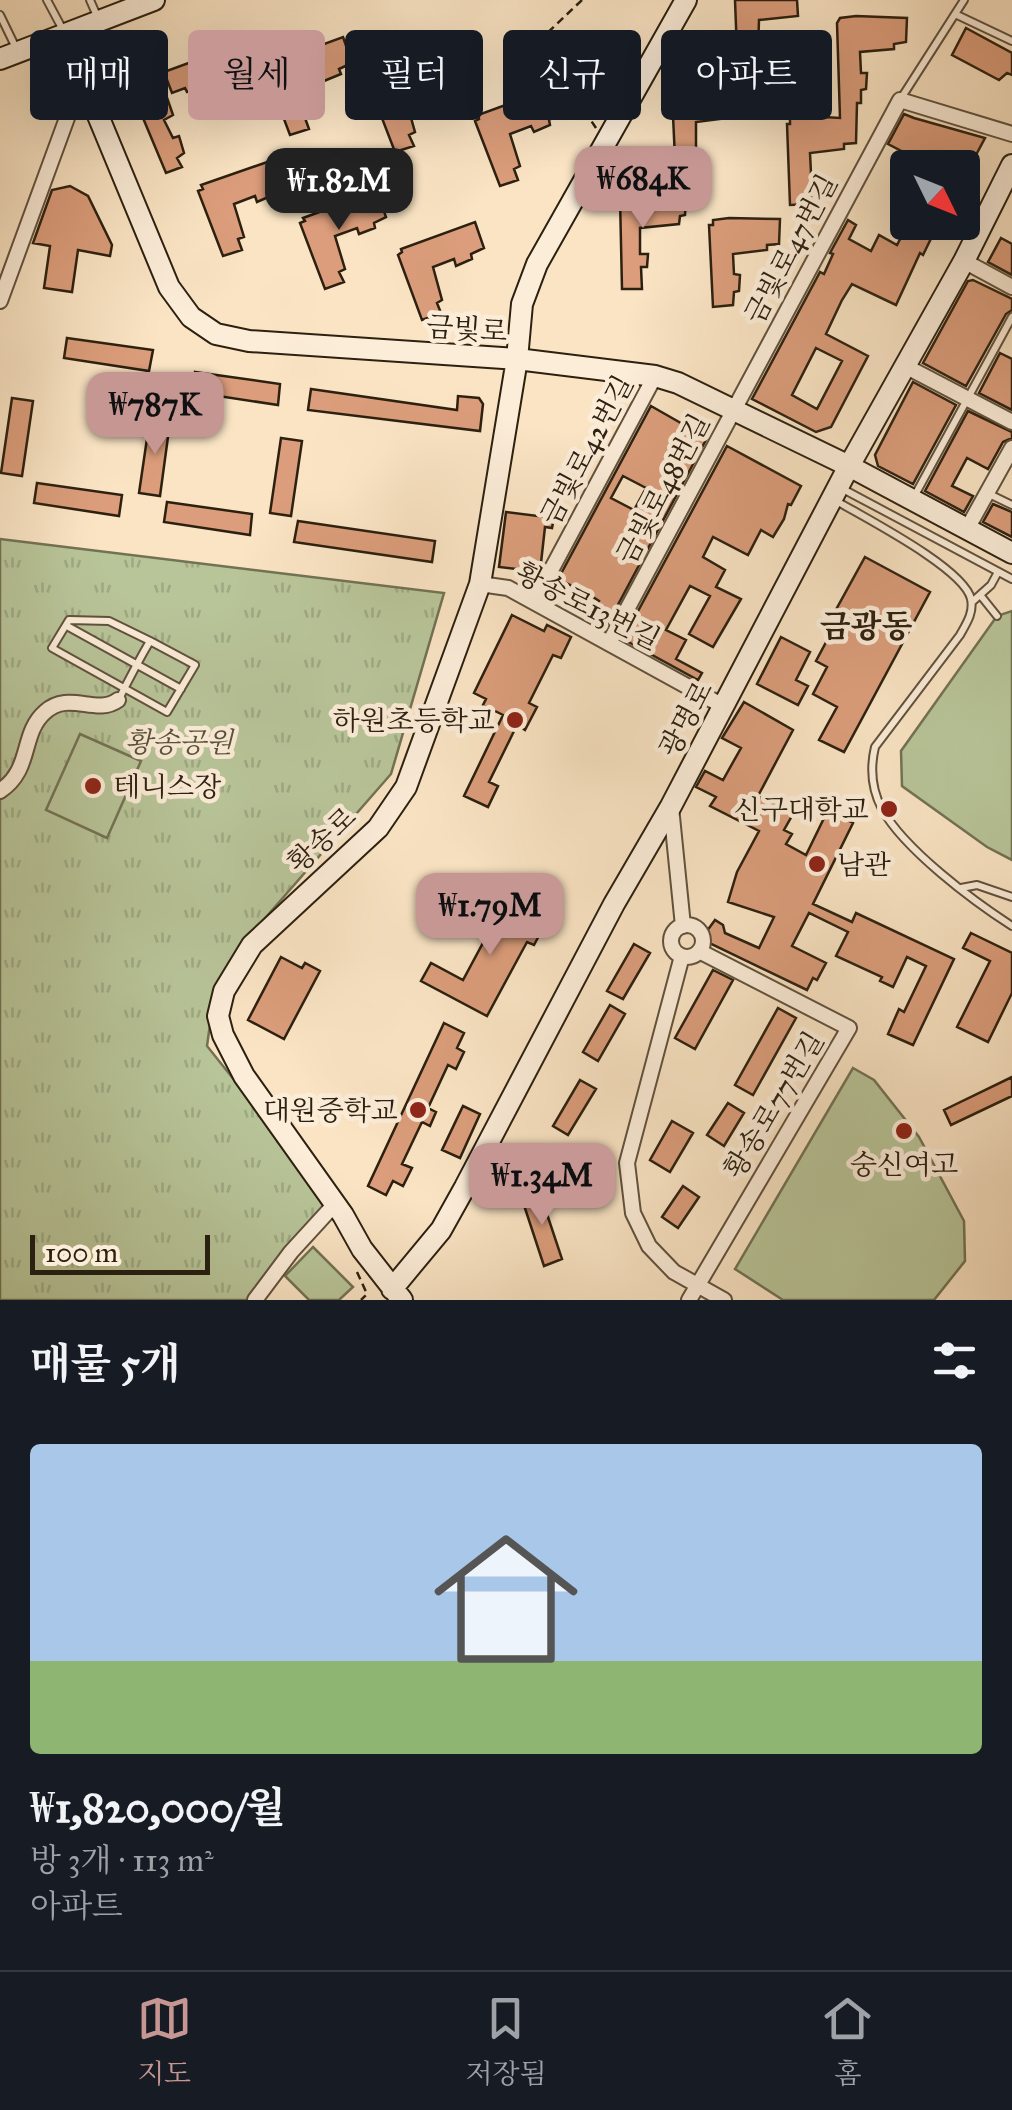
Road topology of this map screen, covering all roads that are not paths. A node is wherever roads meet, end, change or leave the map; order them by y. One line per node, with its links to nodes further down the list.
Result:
1 (47, 0): 10 (lane)
2 (90, 0): 9 (lane)
3 (154, 0): 6 (street)
4 (686, 0): 23 (street, 황송로)
5 (964, 0): 7 (lane)
6 (126, 6): 9 (street)
7 (955, 14): 12 (lane); 14 (lane)
8 (0, 15): 13 (lane)
9 (100, 22): 11 (street)
10 (63, 30)
11 (81, 30)
12 (1012, 42)
13 (9, 55)
14 (897, 106): 17 (street); 27 (street, 금빛로47번길)
15 (66, 120): 21 (street)
16 (100, 120): 23 (street, 금빛로)
17 (1012, 134)
18 (1012, 166): 19 (street, 광명로)
19 (964, 262): 20 (street); 24 (street, 광명로)
20 (1012, 287)
21 (0, 300)
22 (1012, 317): 26 (lane)
23 (517, 359): 25 (street, 금빛로); 39 (street, 황송로)
24 (905, 366): 26 (street); 30 (street, 광명로)
25 (656, 376): 27 (street, 금빛로); 41 (street, 금빛로42번길)
26 (967, 400): 28 (street); 33 (lane)
27 (732, 411): 30 (street, 금빛로); 46 (street, 금빛로48번길)
28 (1012, 422)
29 (1012, 448): 32 (street)
30 (848, 466): 31 (street, 광명로); 33 (street, 금빛로)
31 (835, 492): 37 (lane); 42 (lane); 50 (street, 광명로)
32 (988, 493): 34 (lane); 35 (street)
33 (912, 501): 35 (street, 금빛로)
34 (1012, 505)
35 (967, 529): 36 (street, 금빛로)
36 (1012, 554)
37 (998, 572): 38 (lane); 40 (lane)
38 (1012, 580)
39 (480, 584): 41 (street, 황송로13번길); 59 (street, 황송로)
40 (981, 596): 42 (lane); 43 (lane)
41 (534, 602): 46 (street, 황송로13번길)
42 (972, 602): 53 (lane)
43 (997, 616)
44 (67, 626): 45 (lane); 47 (lane); 49 (lane)
45 (150, 641): 47 (lane); 48 (lane)
46 (610, 643): 50 (street, 황송로13번길)
47 (137, 665): 48 (lane); 49 (lane)
48 (180, 689): 49 (lane)
49 (122, 693): 51 (street)
50 (724, 706): 52 (street, 광명로)
51 (0, 791)
52 (672, 806): 55 (street); 61 (street, 광명로)
53 (960, 889): 54 (lane); 56 (lane)
54 (1012, 897)
55 (683, 926): 57 (street); 58 (street)
56 (1012, 926)
57 (700, 951): 58 (street); 60 (street, 황송로77번길)
58 (682, 956): 60 (street)
59 (334, 1206): 61 (street, 황송로); 62 (street)
60 (697, 1284): 63 (street, 황송로77번길); 64 (street)
61 (397, 1294)
62 (256, 1300)
63 (689, 1300)
64 (724, 1300)

